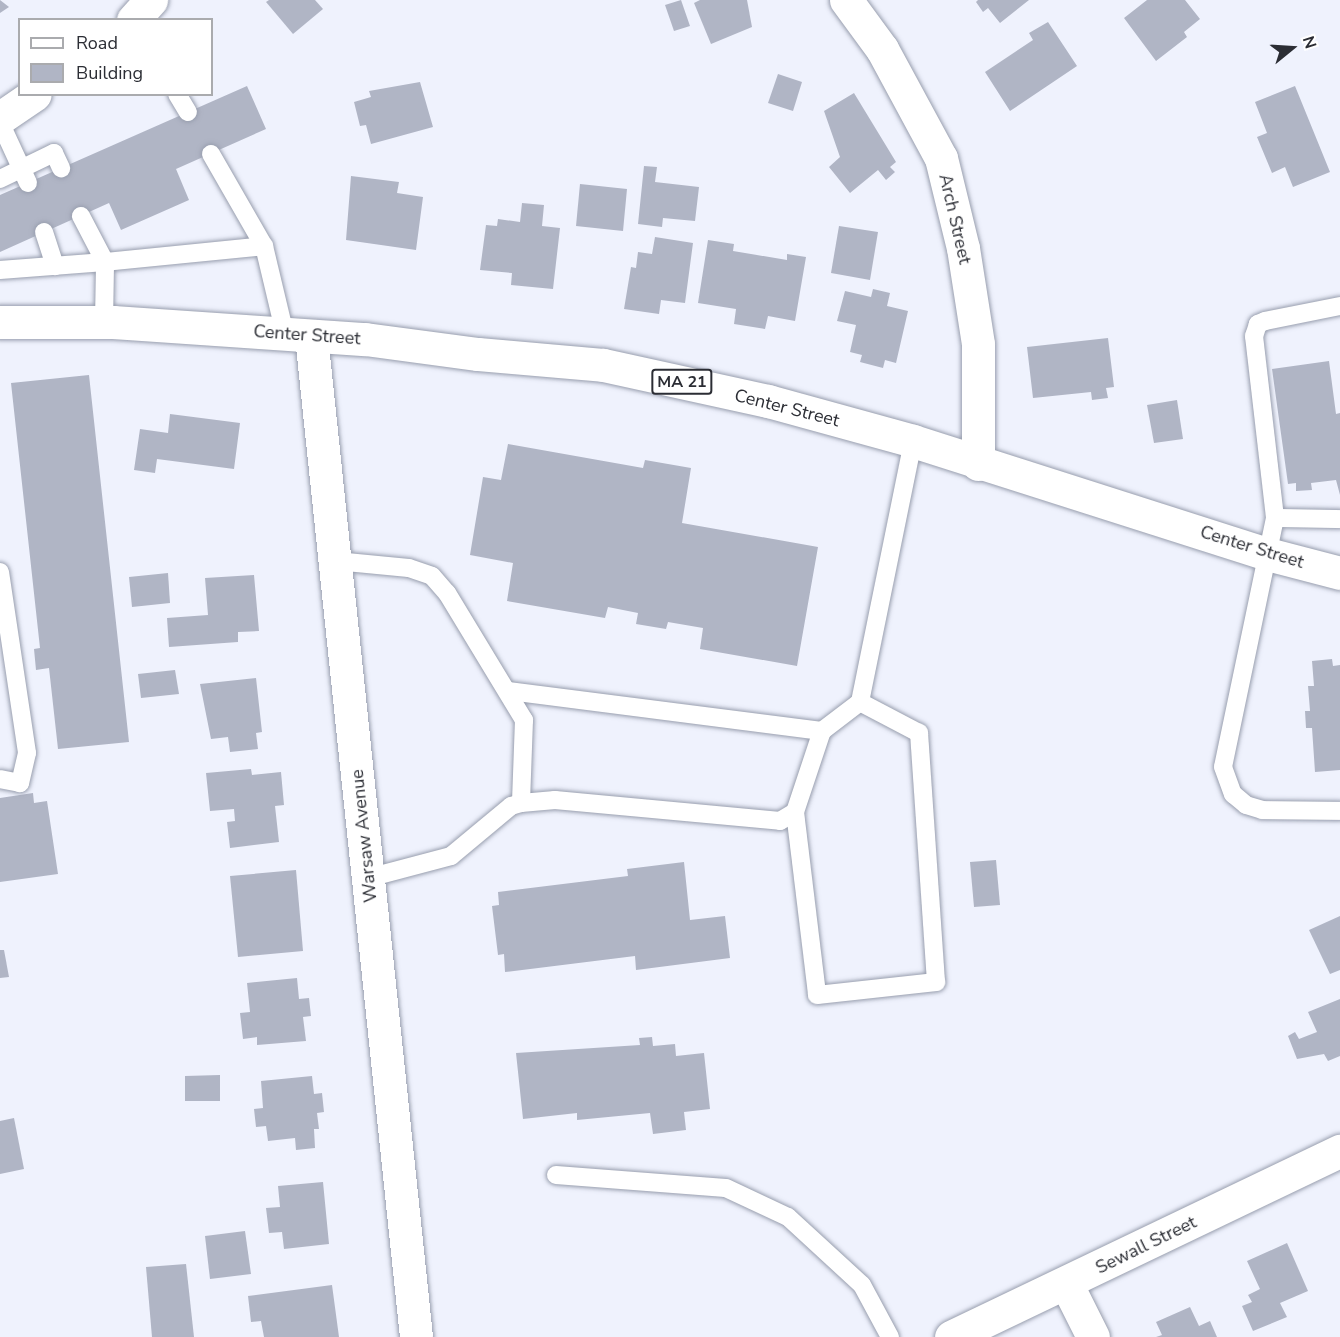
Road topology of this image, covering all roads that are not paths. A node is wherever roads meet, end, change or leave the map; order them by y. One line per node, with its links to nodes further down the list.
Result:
1 (151, 0): 3 (street)
2 (846, 0): 24 (street, Arch Street)
3 (135, 18)
4 (32, 96): 7 (street)
5 (178, 96): 6 (lane)
6 (188, 112)
7 (0, 120): 10 (lane)
8 (211, 153): 14 (lane)
9 (61, 168): 10 (lane)
10 (24, 176): 11 (lane)
11 (0, 179)
12 (81, 216): 16 (lane)
13 (44, 232): 17 (lane)
14 (264, 246): 16 (lane); 22 (lane)
15 (1, 251): 18 (lane)
16 (105, 262): 17 (lane); 21 (lane)
17 (55, 266): 18 (lane)
18 (4, 269)
19 (1340, 306): 25 (lane)
20 (0, 322): 21 (street, Center Street / MA 21)
21 (104, 322): 22 (street, Center Street / MA 21)
22 (298, 335): 23 (street, Center Street / MA 21); 28 (street, Warsaw Avenue)
23 (913, 441): 24 (street, Center Street / MA 21); 32 (lane)
24 (978, 464): 27 (street, Center Street / MA 21)
25 (1275, 518): 26 (lane); 27 (lane)
26 (1340, 519)
27 (1267, 554): 30 (street, Center Street / MA 21); 36 (lane)
28 (336, 561): 31 (lane); 38 (street, Warsaw Avenue)
29 (0, 572): 34 (lane)
30 (1340, 573)
31 (509, 691): 33 (lane); 35 (lane)
32 (860, 702): 33 (lane); 37 (lane)
33 (822, 731): 37 (lane)
34 (0, 779)
35 (521, 803): 37 (lane); 38 (lane)
36 (1340, 811)
37 (795, 812)
38 (368, 878): 42 (street, Warsaw Avenue)
39 (1340, 1151): 41 (street, Sewall Street)
40 (556, 1175): 43 (lane)
41 (1066, 1283): 44 (street, Sewall Street); 45 (street)
42 (416, 1337)
43 (890, 1337)
44 (951, 1337)
45 (1093, 1337)

